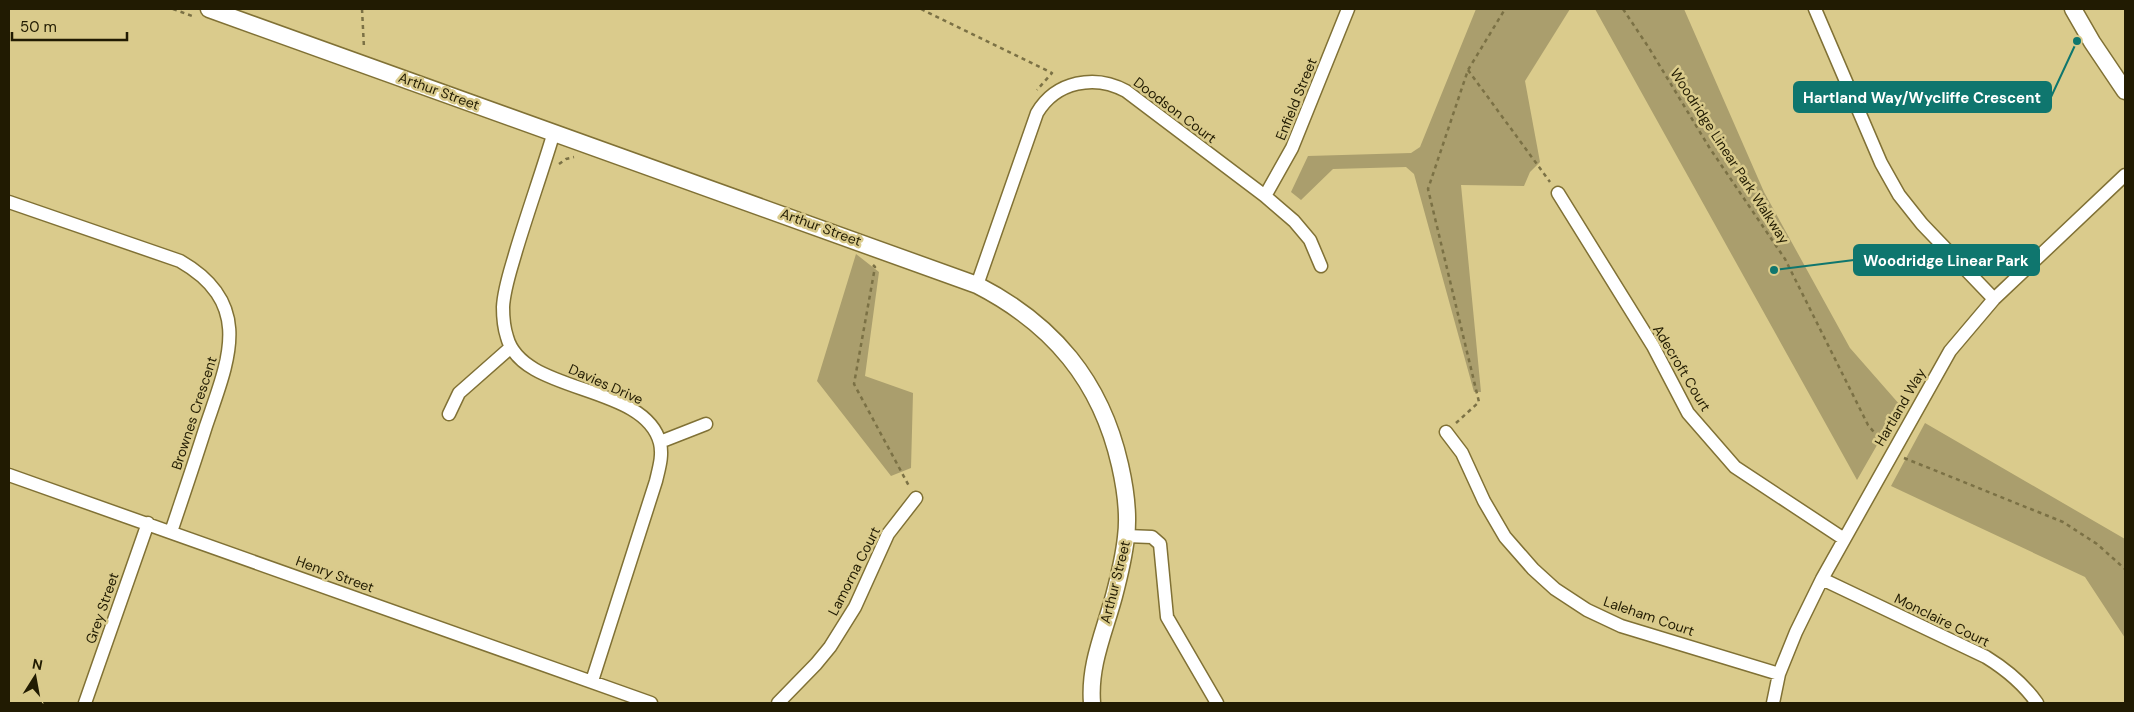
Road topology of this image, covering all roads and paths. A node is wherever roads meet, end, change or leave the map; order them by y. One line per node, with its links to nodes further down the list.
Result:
1 (173, 9): 9 (path)
2 (362, 9): 10 (path)
3 (921, 9): 13 (path)
4 (1348, 9): 19 (street, Enfield Street)
5 (1505, 9): 11 (path)
6 (1622, 9): 30 (path, Woodridge Linear Park Walkway)
7 (1815, 9): 24 (street)
8 (2073, 9): 12 (street)
9 (205, 14): 14 (street, Arthur Street)
10 (364, 51)
11 (1468, 70): 18 (path); 28 (path)
12 (2125, 91)
13 (1032, 97)
14 (554, 132): 16 (street); 23 (street, Arthur Street)
15 (582, 157): 16 (path)
16 (544, 163): 25 (street)
17 (2125, 175): 24 (street, Hartland Way)
18 (1558, 193): 36 (street, Adecroft Court)
19 (1265, 196): 22 (street, Doodson Court); 23 (street, Doodson Court)
20 (9, 202): 34 (street, Brownes Crescent)
21 (868, 260): 32 (path)
22 (1321, 266)
23 (977, 285): 35 (street, Arthur Street)
24 (1994, 298): 30 (street, Hartland Way)
25 (510, 348): 26 (street); 29 (street, Davies Drive)
26 (449, 414)
27 (706, 424): 29 (street)
28 (1446, 432): 39 (street, Laleham Court)
29 (660, 442): 40 (street)
30 (1892, 452): 36 (street, Hartland Way); 37 (path, Woodridge Linear Park Walkway)
31 (9, 475): 33 (street, Henry Street)
32 (916, 498): 43 (street, Lamorna Court)
33 (148, 523): 34 (street, Henry Street); 41 (street, Grey Street)
34 (171, 532): 40 (street, Henry Street)
35 (1126, 536): 44 (street, Arthur Street); 45 (street)
36 (1844, 539): 38 (street, Hartland Way)
37 (2125, 569)
38 (1822, 579): 39 (street, Hartland Way); 47 (street, Monclaire Court)
39 (1779, 674): 46 (street, Hartland Way)
40 (592, 681): 42 (street, Henry Street)
41 (85, 703)
42 (651, 703)
43 (778, 703)
44 (1092, 703)
45 (1217, 703)
46 (1773, 703)
47 (2037, 703)

